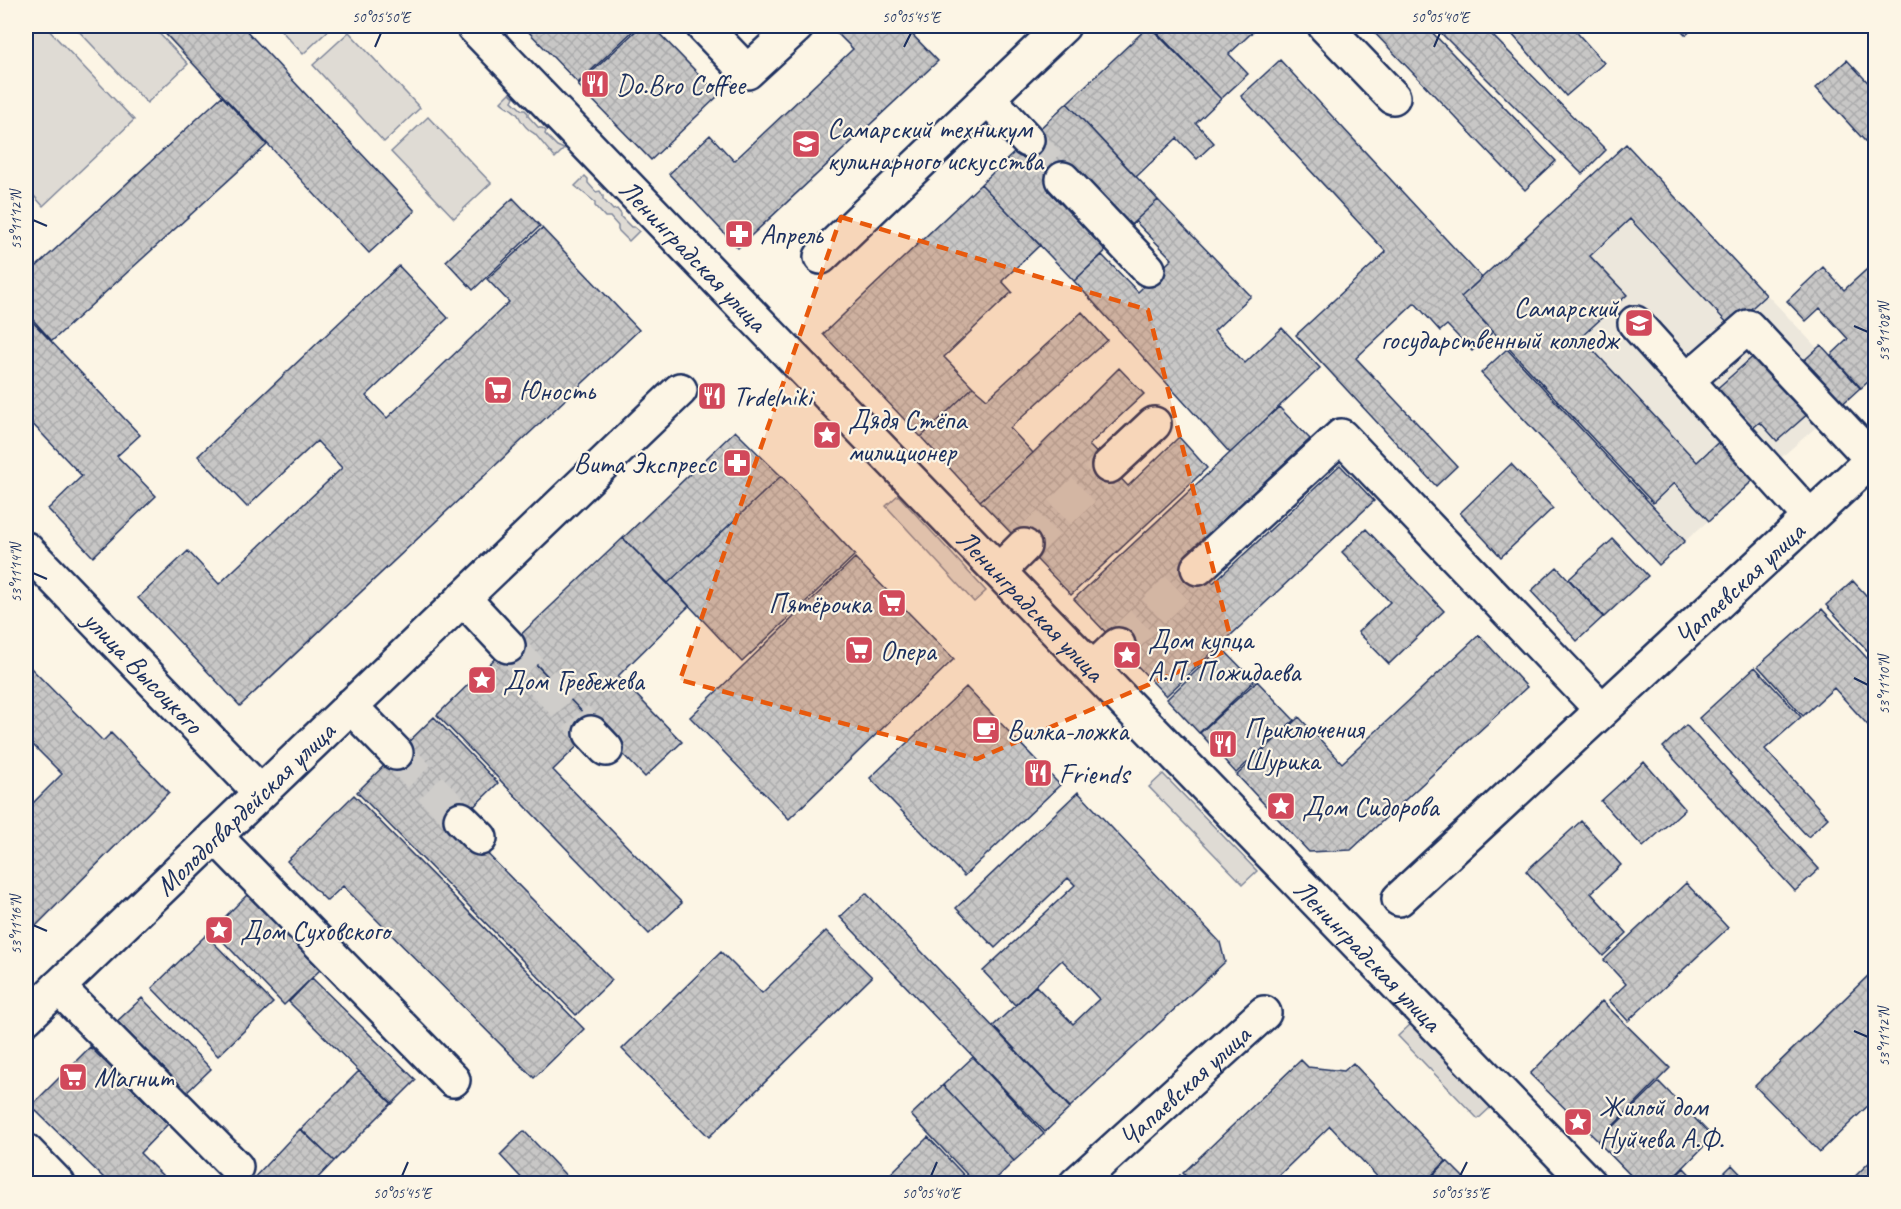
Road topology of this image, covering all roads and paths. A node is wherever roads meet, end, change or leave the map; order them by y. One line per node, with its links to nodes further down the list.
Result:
1 (473, 26): 22 (street, Ленинградская улица)
2 (703, 26): 3 (street)
3 (797, 26)
4 (1063, 26): 7 (street)
5 (1325, 26): 6 (street)
6 (1393, 97)
7 (988, 98): 8 (street); 10 (street)
8 (1027, 141)
9 (1063, 179): 11 (street)
10 (821, 257)
11 (1148, 269)
12 (1635, 323): 13 (street)
13 (1687, 380): 16 (street); 18 (street)
14 (680, 390): 23 (street, Молодогвардейская улица)
15 (1154, 424): 17 (street)
16 (1874, 458): 18 (street, Чапаевская улица)
17 (1109, 466)
18 (1810, 517): 28 (street, Чапаевская улица)
19 (1024, 546): 22 (street)
20 (26, 549): 30 (street, улица Высоцкого)
21 (1198, 568): 28 (street)
22 (999, 571): 26 (street, Ленинградская улица)
23 (463, 598): 25 (street); 27 (street, Молодогвардейская улица)
24 (1118, 645): 26 (street)
25 (508, 646)
26 (1093, 669): 41 (street, Ленинградская улица)
27 (350, 706): 29 (street); 30 (street, Молодогвардейская улица)
28 (1602, 710): 32 (street, Чапаевская улица)
29 (396, 753)
30 (260, 792): 31 (street, Молодогвардейская улица)
31 (215, 836): 33 (street, Молодогвардейская улица); 36 (street)
32 (1399, 899)
33 (58, 987): 35 (street, Молодогвардейская улица); 38 (street)
34 (1264, 1013): 40 (street, Чапаевская улица)
35 (26, 1018)
36 (453, 1080)
37 (26, 1151): 39 (street)
38 (236, 1167)
39 (58, 1184)
40 (1076, 1184)
41 (1589, 1184)

